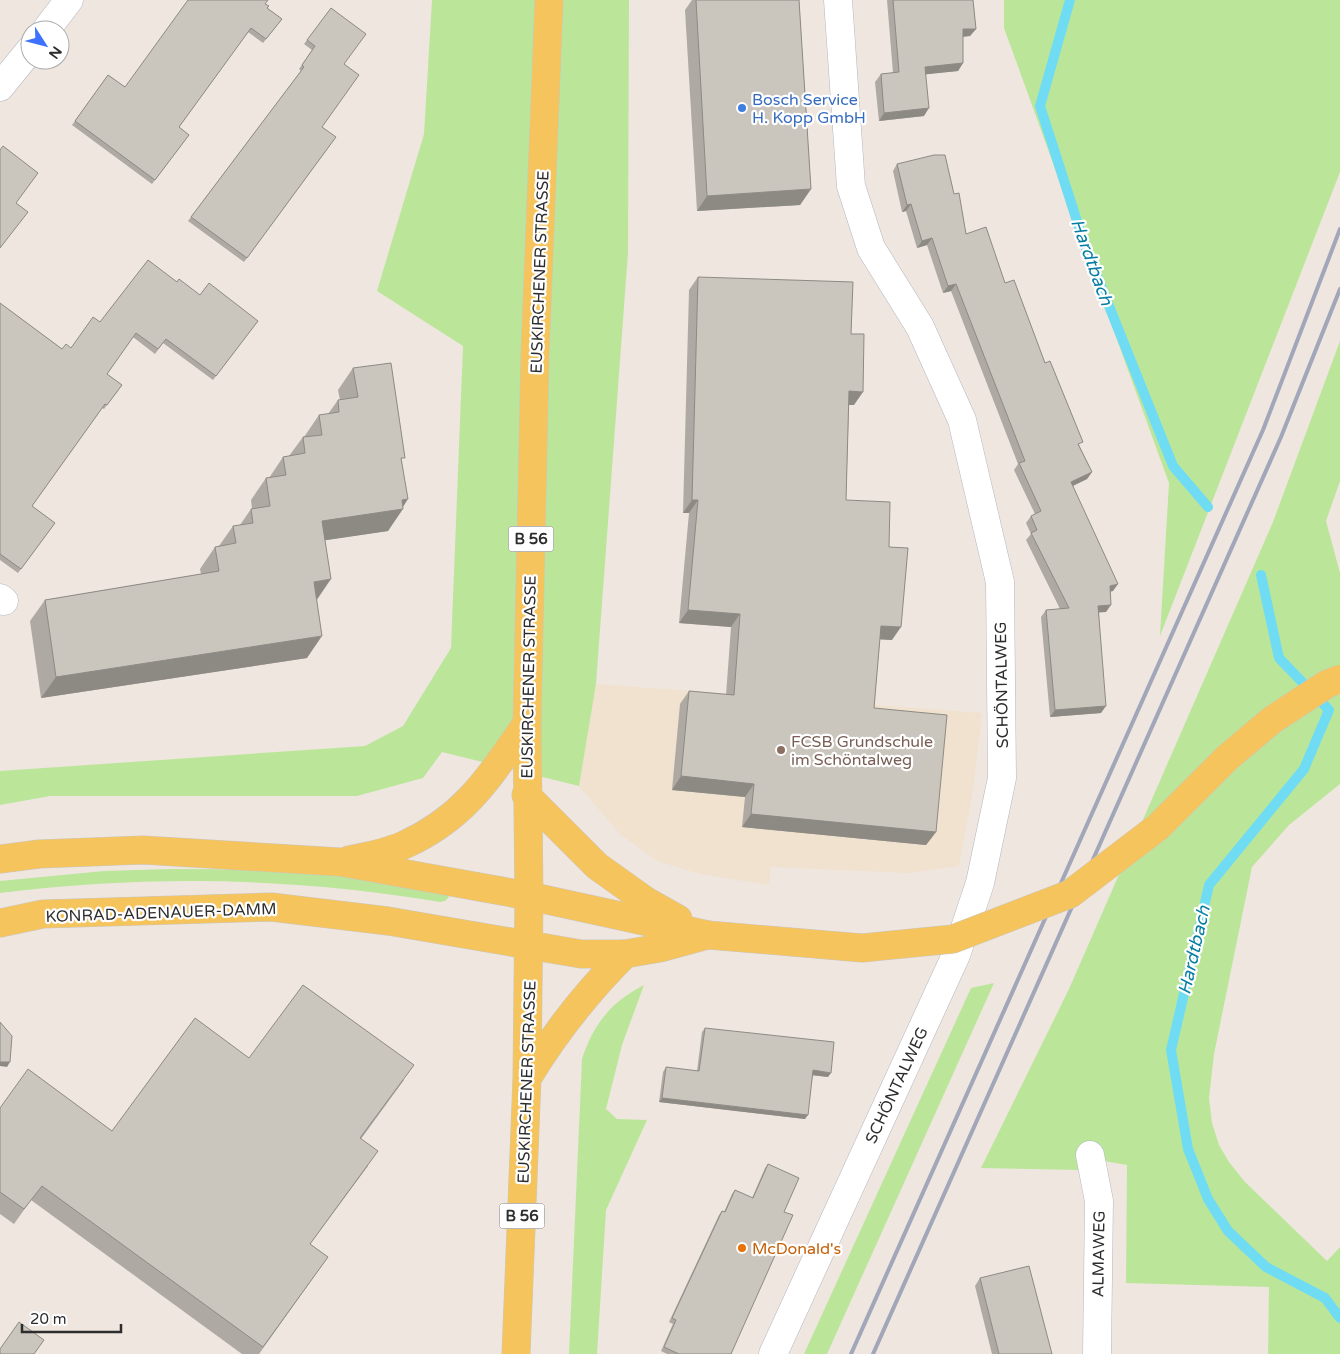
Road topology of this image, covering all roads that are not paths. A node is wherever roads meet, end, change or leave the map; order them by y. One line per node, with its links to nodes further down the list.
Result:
1 (69, 0): 4 (street)
2 (549, 0): 8 (main road, EUSKIRCHENER STRASSE / B 56)
3 (838, 0): 20 (street, SCHÖNTALWEG)
4 (54, 20)
5 (20, 62): 6 (street)
6 (0, 87)
7 (1340, 679): 14 (main road, bridge)
8 (527, 723): 9 (main road, EUSKIRCHENER STRASSE / B 56); 11 (main road)
9 (526, 795): 12 (main road, EUSKIRCHENER STRASSE / B 56); 14 (main road)
10 (0, 859): 11 (main road)
11 (340, 862): 12 (main road)
12 (529, 896): 14 (main road); 15 (main road, EUSKIRCHENER STRASSE / B 56)
13 (0, 923): 15 (main road, KONRAD-ADENAUER-DAMM)
14 (708, 935): 16 (main road, KONRAD-ADENAUER-DAMM)
15 (529, 945): 16 (main road, KONRAD-ADENAUER-DAMM); 17 (main road, EUSKIRCHENER STRASSE / B 56)
16 (625, 954): 17 (main road)
17 (527, 1078): 19 (main road, EUSKIRCHENER STRASSE / B 56)
18 (1090, 1155): 21 (street, ALMAWEG)
19 (516, 1354)
20 (773, 1354)
21 (1097, 1354)

